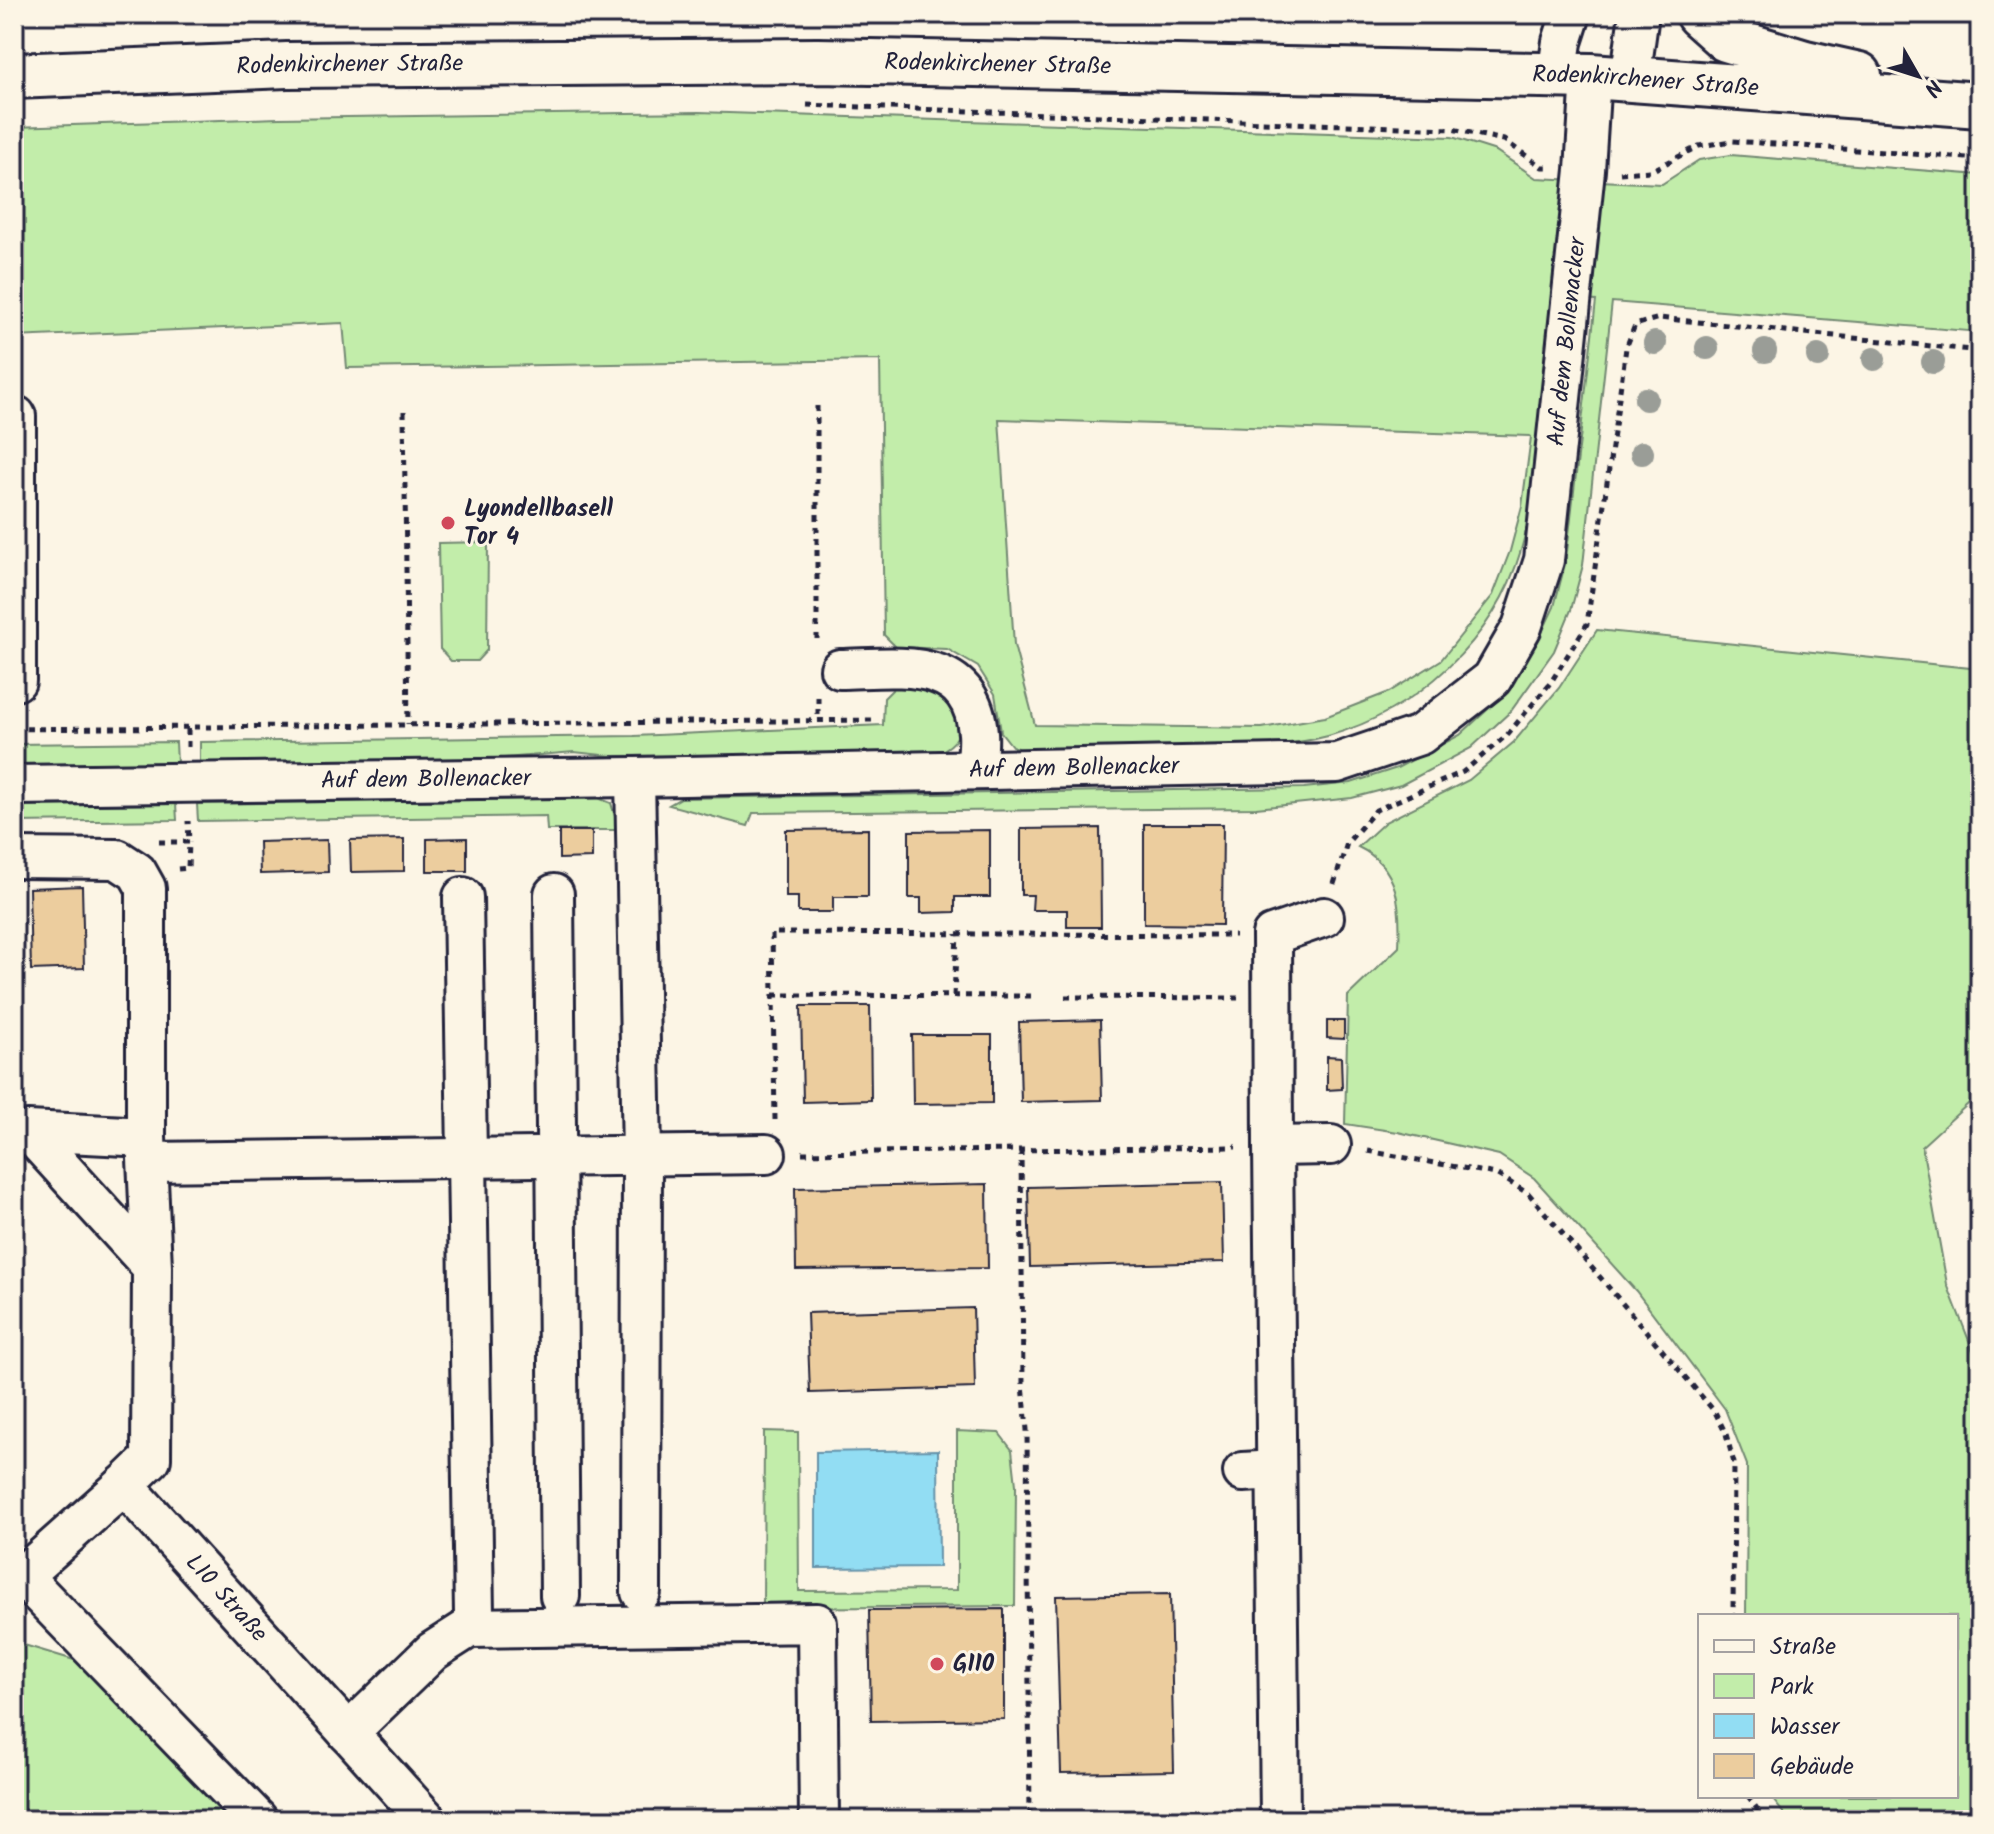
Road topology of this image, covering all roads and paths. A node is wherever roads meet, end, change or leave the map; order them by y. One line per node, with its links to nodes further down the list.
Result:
1 (1571, 14): 5 (street)
2 (1639, 14): 5 (street)
3 (1698, 14): 6 (main road)
4 (14, 76): 5 (main road, Rodenkirchener Straße)
5 (1593, 77): 6 (main road, Rodenkirchener Straße); 9 (street, Auf dem Bollenacker)
6 (1964, 104)
7 (796, 105): 9 (path)
8 (1980, 159): 9 (path)
9 (1585, 170): 22 (street, Auf dem Bollenacker)
10 (1980, 351): 30 (path)
11 (817, 406): 14 (path)
12 (404, 411): 18 (path)
13 (16, 416): 15 (street)
14 (825, 668): 16 (path); 22 (street)
15 (16, 681)
16 (818, 720): 17 (path); 18 (path)
17 (874, 720)
18 (408, 724): 19 (path)
19 (188, 728): 20 (path); 21 (path)
20 (14, 729)
21 (188, 743)
22 (976, 770): 23 (street, Auf dem Bollenacker)
23 (635, 777): 24 (street, Auf dem Bollenacker); 44 (street)
24 (14, 785)
25 (189, 842): 27 (path)
26 (14, 858): 41 (street)
27 (177, 869)
28 (554, 894): 45 (street)
29 (463, 897): 46 (street)
30 (1324, 917): 32 (street)
31 (957, 934): 32 (path); 33 (path); 34 (path)
32 (1272, 935): 37 (street)
33 (773, 995): 34 (path); 43 (path)
34 (954, 996): 35 (path)
35 (1033, 996)
36 (1065, 997): 37 (path)
37 (1271, 998): 40 (street)
38 (21, 1131): 41 (street); 47 (street)
39 (1331, 1145): 40 (street); 53 (path)
40 (1273, 1146): 42 (path); 60 (street)
41 (147, 1150): 46 (street); 47 (street)
42 (1021, 1150): 43 (path); 59 (path)
43 (771, 1154): 44 (street)
44 (642, 1155): 45 (street); 50 (street)
45 (554, 1156): 46 (street); 51 (street)
46 (467, 1158): 52 (street)
47 (152, 1267): 48 (street)
48 (124, 1485): 49 (street); 54 (street, L10 Straße)
49 (18, 1579): 57 (street)
50 (641, 1592)
51 (560, 1596)
52 (474, 1614)
53 (1733, 1614)
54 (348, 1733): 56 (street, L10 Straße); 58 (street)
55 (1749, 1798): 61 (path)
56 (420, 1818)
57 (258, 1820)
58 (819, 1820)
59 (1030, 1820)
60 (1280, 1820)
61 (1765, 1820)

